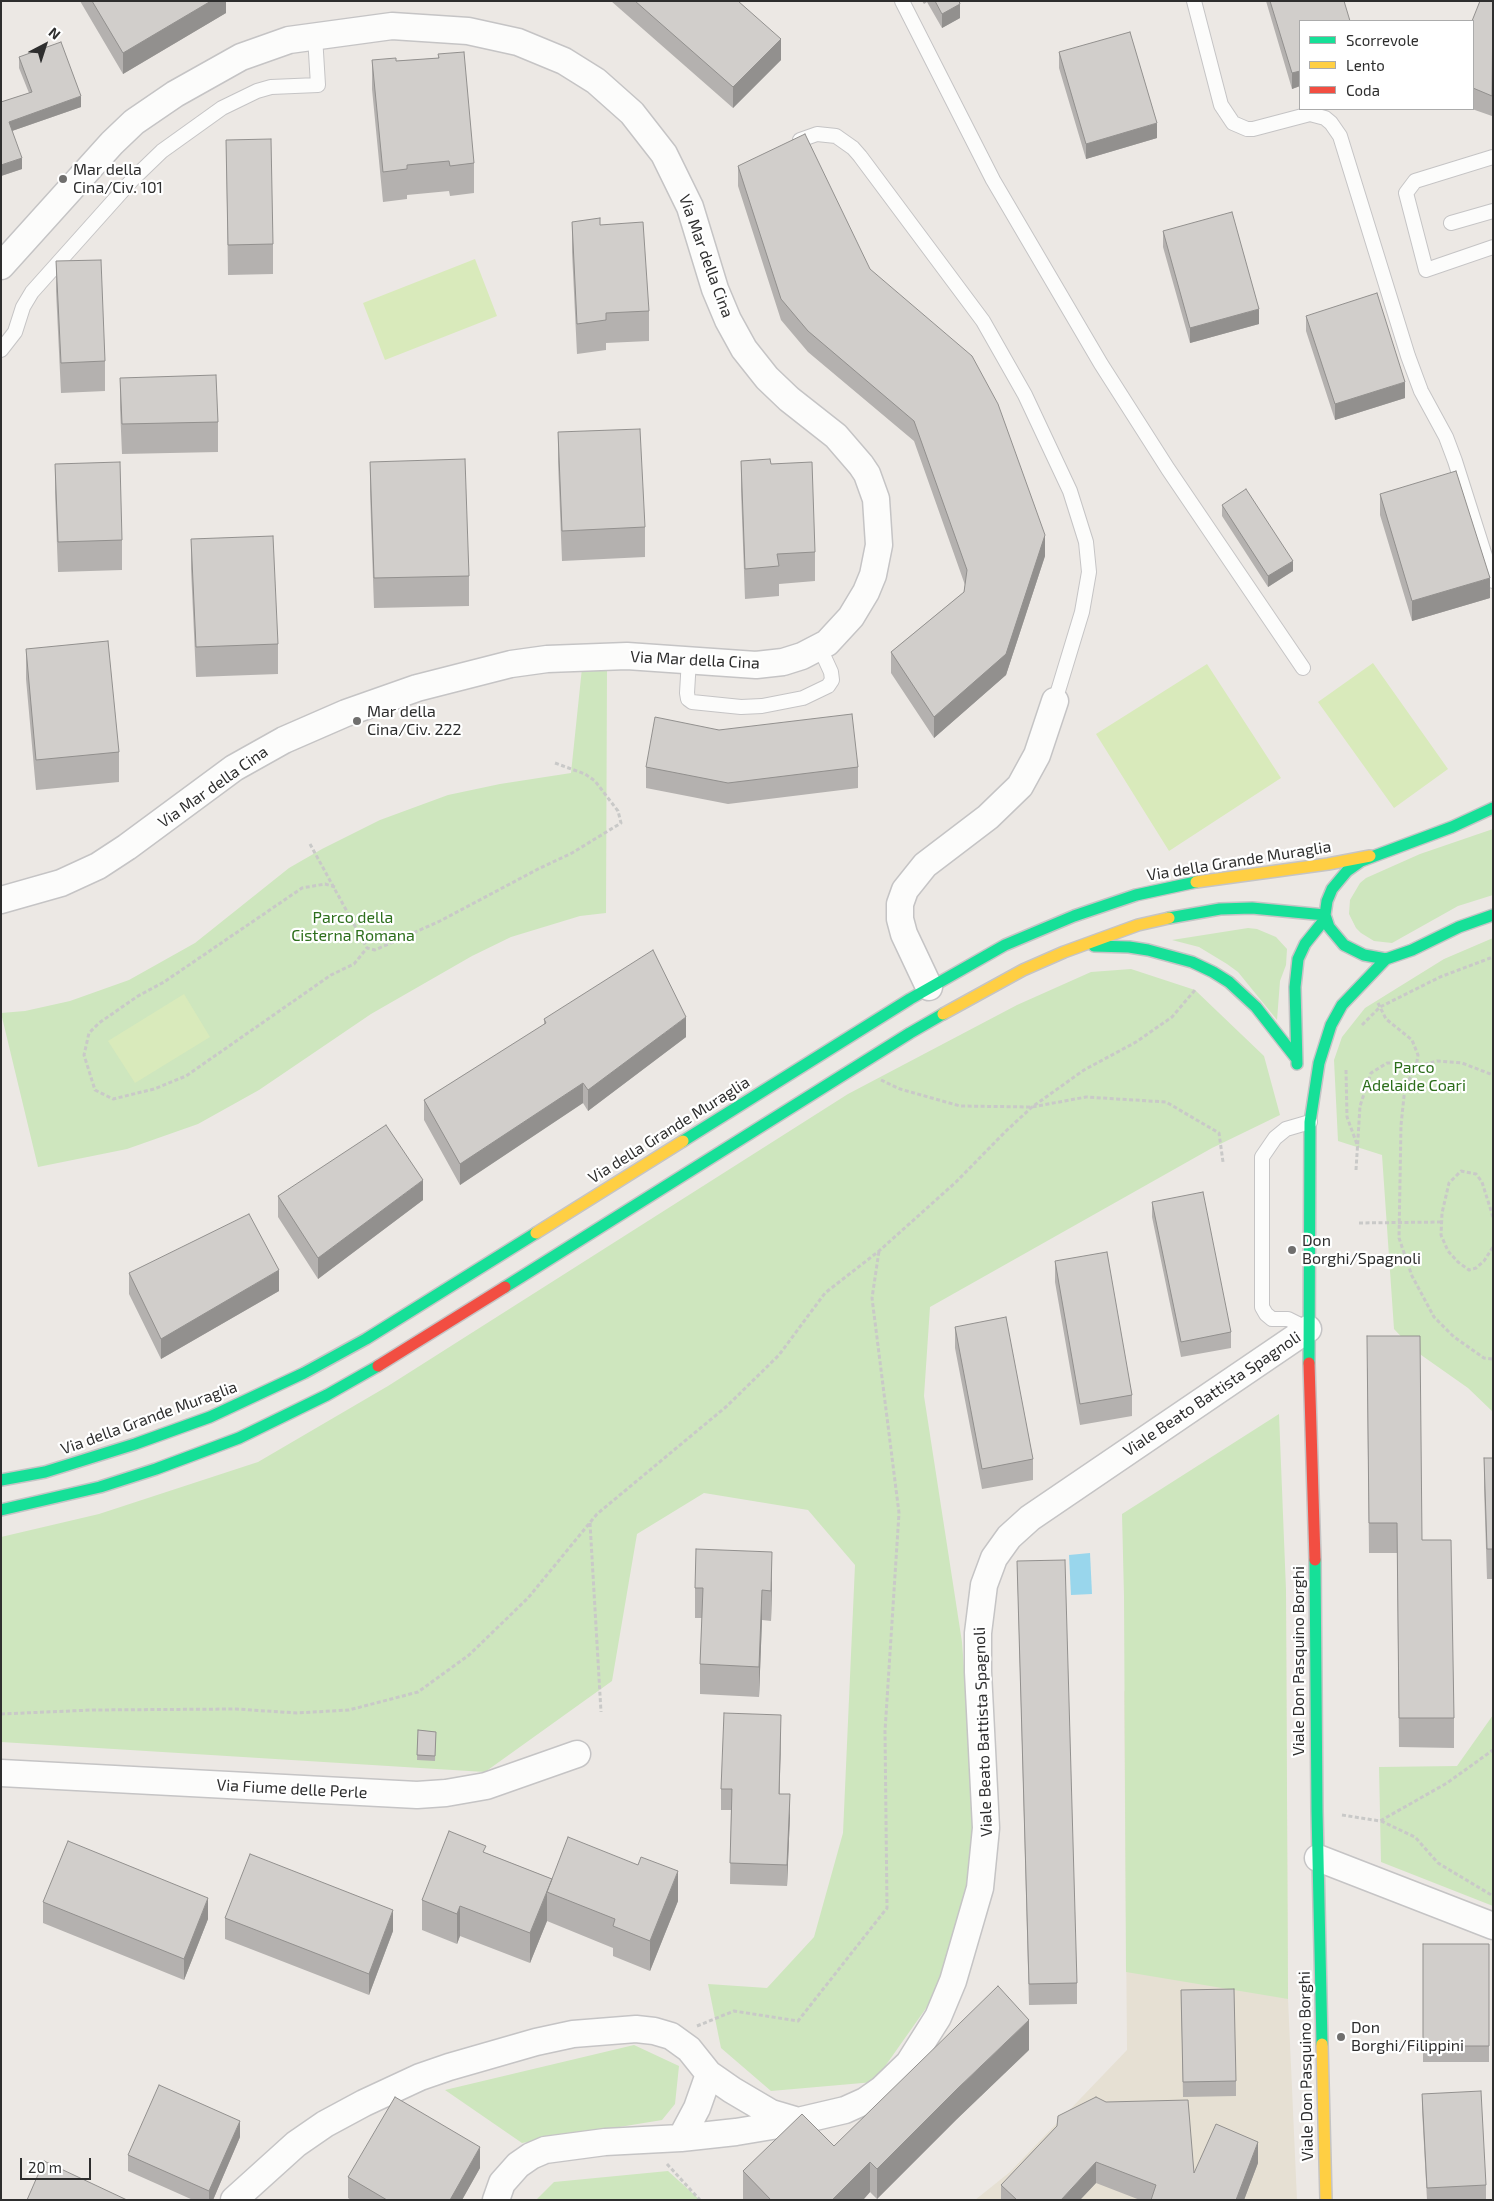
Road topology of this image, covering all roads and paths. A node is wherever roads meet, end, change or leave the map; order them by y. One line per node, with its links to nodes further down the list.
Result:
1 (902, 1): 14 (lane)
2 (1194, 1): 11 (lane)
3 (315, 36): 9 (street, Via Mar della Cina); 10 (lane); 12 (street, Via Mar della Cina)
4 (800, 140): 15 (lane)
5 (1493, 157): 8 (lane)
6 (1493, 211): 7 (lane)
7 (1451, 223)
8 (1493, 247)
9 (1, 266)
10 (1, 350)
11 (1493, 580)
12 (820, 648): 13 (street, Via Mar della Cina); 13 (lane)
13 (689, 660): 21 (street, Via Mar della Cina)
14 (1304, 668)
15 (1055, 702): 29 (street)
16 (555, 763): 25 (path)
17 (1493, 808): 19 (street)
18 (310, 844): 20 (path)
19 (1370, 856): 23 (street); 29 (street, Via della Grande Muraglia)
20 (335, 887): 25 (path); 25 (path)
21 (1, 900)
22 (1493, 914): 27 (street)
23 (1325, 917): 24 (street); 27 (street); 33 (street)
24 (1080, 946): 28 (street); 35 (street)
25 (367, 948)
26 (1493, 957): 31 (path)
27 (1386, 959): 30 (street, Viale Don Pasquino Borghi)
28 (1213, 972): 33 (street); 40 (path)
29 (929, 987): 53 (street, Via della Grande Muraglia)
30 (1358, 989): 31 (path); 41 (street, Viale Don Pasquino Borghi)
31 (1380, 1007): 32 (path); 36 (path)
32 (1358, 1029)
33 (1296, 1058): 38 (street)
34 (1346, 1062): 42 (path)
35 (856, 1067): 40 (path); 54 (street)
36 (1416, 1067): 37 (path); 42 (path); 46 (path)
37 (1493, 1075)
38 (1299, 1076)
39 (1302, 1090): 41 (street, Viale Don Pasquino Borghi)
40 (1032, 1107): 43 (path); 50 (path)
41 (1310, 1122): 51 (street, Viale Don Pasquino Borghi); 51 (lane)
42 (1358, 1147): 44 (path)
43 (1223, 1162)
44 (1356, 1170)
45 (1493, 1218): 47 (path)
46 (1399, 1222): 47 (path); 48 (path); 52 (path)
47 (1442, 1222): 49 (path)
48 (1358, 1223)
49 (1493, 1247)
50 (879, 1251): 55 (path); 66 (path)
51 (1308, 1329): 61 (street, Viale Don Pasquino Borghi); 68 (street, Viale Beato Battista Spagnoli)
52 (1493, 1359)
53 (1, 1480)
54 (1, 1510)
55 (590, 1523): 56 (path); 57 (path)
56 (601, 1712)
57 (1, 1714)
58 (1493, 1750): 62 (path)
59 (577, 1754): 60 (street, Via Fiume delle Perle)
60 (1, 1773)
61 (1317, 1811): 62 (path); 63 (street, Viale Don Pasquino Borghi)
62 (1380, 1820): 64 (path)
63 (1318, 1858): 65 (street); 74 (street, Viale Don Pasquino Borghi)
64 (1493, 1896)
65 (1493, 1926)
66 (671, 2036): 67 (street); 71 (street)
67 (709, 2074): 68 (street); 69 (street)
68 (798, 2122): 69 (street, Viale Beato Battista Spagnoli)
69 (681, 2138): 70 (street, Viale Beato Battista Spagnoli)
70 (645, 2139): 72 (street, Viale Beato Battista Spagnoli); 73 (path)
71 (234, 2200)
72 (496, 2200)
73 (700, 2200)
74 (1326, 2200)

